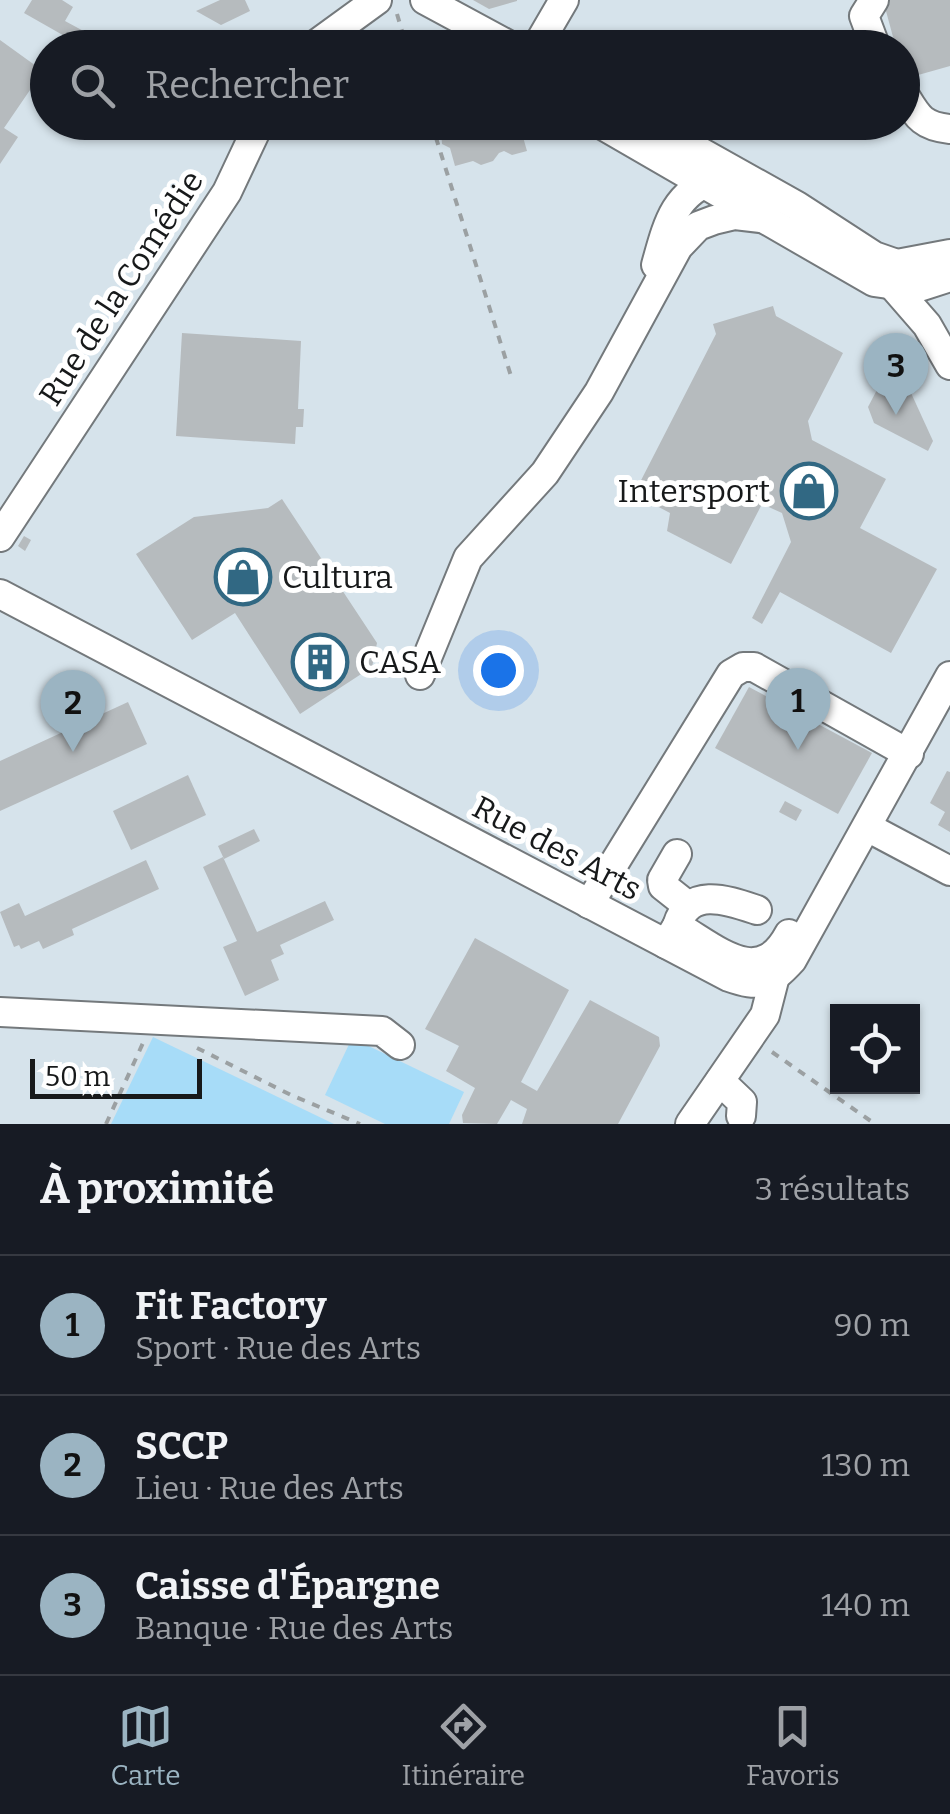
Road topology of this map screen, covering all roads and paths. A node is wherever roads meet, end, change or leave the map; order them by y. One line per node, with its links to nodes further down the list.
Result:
1 (377, 0): 6 (street)
2 (392, 0): 7 (path)
3 (564, 0): 10 (street)
4 (874, 0): 11 (street)
5 (432, 5): 8 (street); 9 (street)
6 (336, 30)
7 (401, 30)
8 (457, 30)
9 (480, 30)
10 (546, 30)
11 (869, 30)
12 (920, 118): 13 (street)
13 (950, 129)
14 (252, 140): 29 (street, Rue de la Comédie)
15 (437, 140): 28 (path)
16 (629, 140): 19 (street)
17 (679, 140): 18 (street)
18 (743, 176): 19 (street); 22 (street)
19 (705, 183): 20 (street); 25 (street)
20 (768, 219): 24 (street); 25 (street)
21 (950, 254): 22 (street)
22 (874, 256): 24 (street)
23 (950, 279): 24 (street); 26 (street)
24 (892, 286): 26 (street)
25 (651, 294): 31 (street)
26 (927, 325): 27 (street)
27 (950, 365)
28 (511, 376)
29 (0, 537)
30 (0, 594): 38 (street, Rue des Arts)
31 (420, 675)
32 (950, 676): 33 (street)
33 (909, 754): 34 (street); 38 (street)
34 (869, 828): 36 (street); 37 (street)
35 (677, 854): 40 (street)
36 (846, 867): 40 (street); 41 (street)
37 (950, 871)
38 (589, 904): 40 (street, Rue des Arts)
39 (757, 910): 40 (street)
40 (677, 925): 41 (street, Rue des Arts)
41 (774, 980): 43 (street)
42 (0, 1011): 46 (street)
43 (750, 1036): 47 (street); 52 (path)
44 (144, 1042): 49 (path)
45 (186, 1043): 50 (path)
46 (400, 1045)
47 (720, 1080): 48 (street); 51 (street)
48 (742, 1116)
49 (106, 1124)
50 (360, 1124)
51 (690, 1124)
52 (874, 1124)

